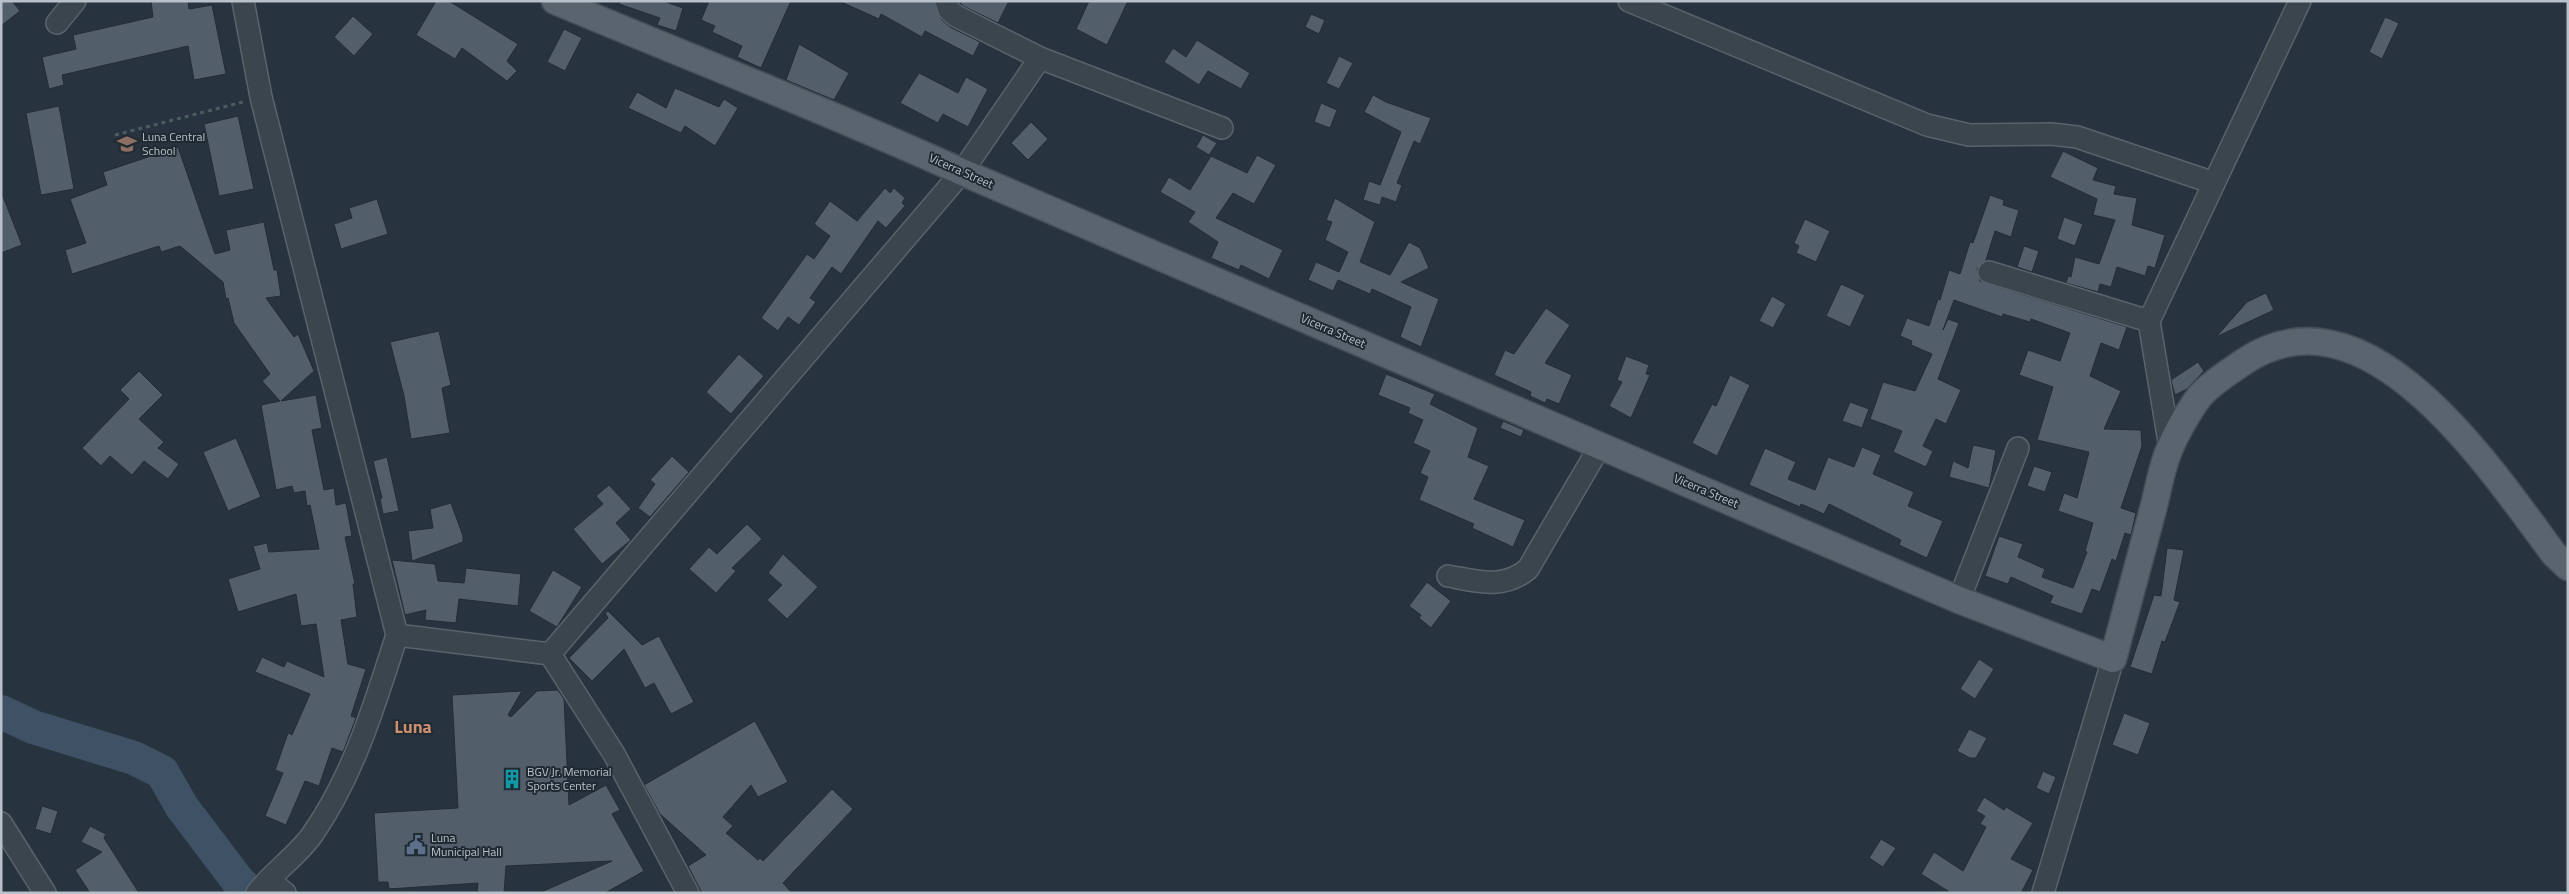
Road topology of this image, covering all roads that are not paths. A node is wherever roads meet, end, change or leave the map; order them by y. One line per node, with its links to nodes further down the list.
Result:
1 (75, 1): 7 (street)
2 (243, 1): 20 (street)
3 (555, 1): 10 (main road, Vicerra Street)
4 (946, 1): 8 (street)
5 (1629, 1): 11 (street)
6 (2300, 1): 11 (street)
7 (57, 23)
8 (1040, 58): 9 (street); 10 (street)
9 (1222, 128)
10 (962, 172): 14 (main road, Vicerra Street); 21 (street)
11 (2214, 182): 13 (street)
12 (1989, 272): 13 (street)
13 (2149, 321): 16 (street)
14 (1600, 446): 18 (street); 19 (main road, Vicerra Street)
15 (2018, 448): 19 (street)
16 (2170, 448): 17 (main road); 22 (main road)
17 (2568, 567)
18 (1448, 576)
19 (1959, 600): 22 (main road, Vicerra Street)
20 (397, 635): 21 (street); 24 (street)
21 (550, 654): 26 (street)
22 (2113, 659): 27 (street)
23 (1, 823): 25 (street)
24 (267, 889)
25 (45, 893)
26 (688, 893)
27 (2043, 893)

